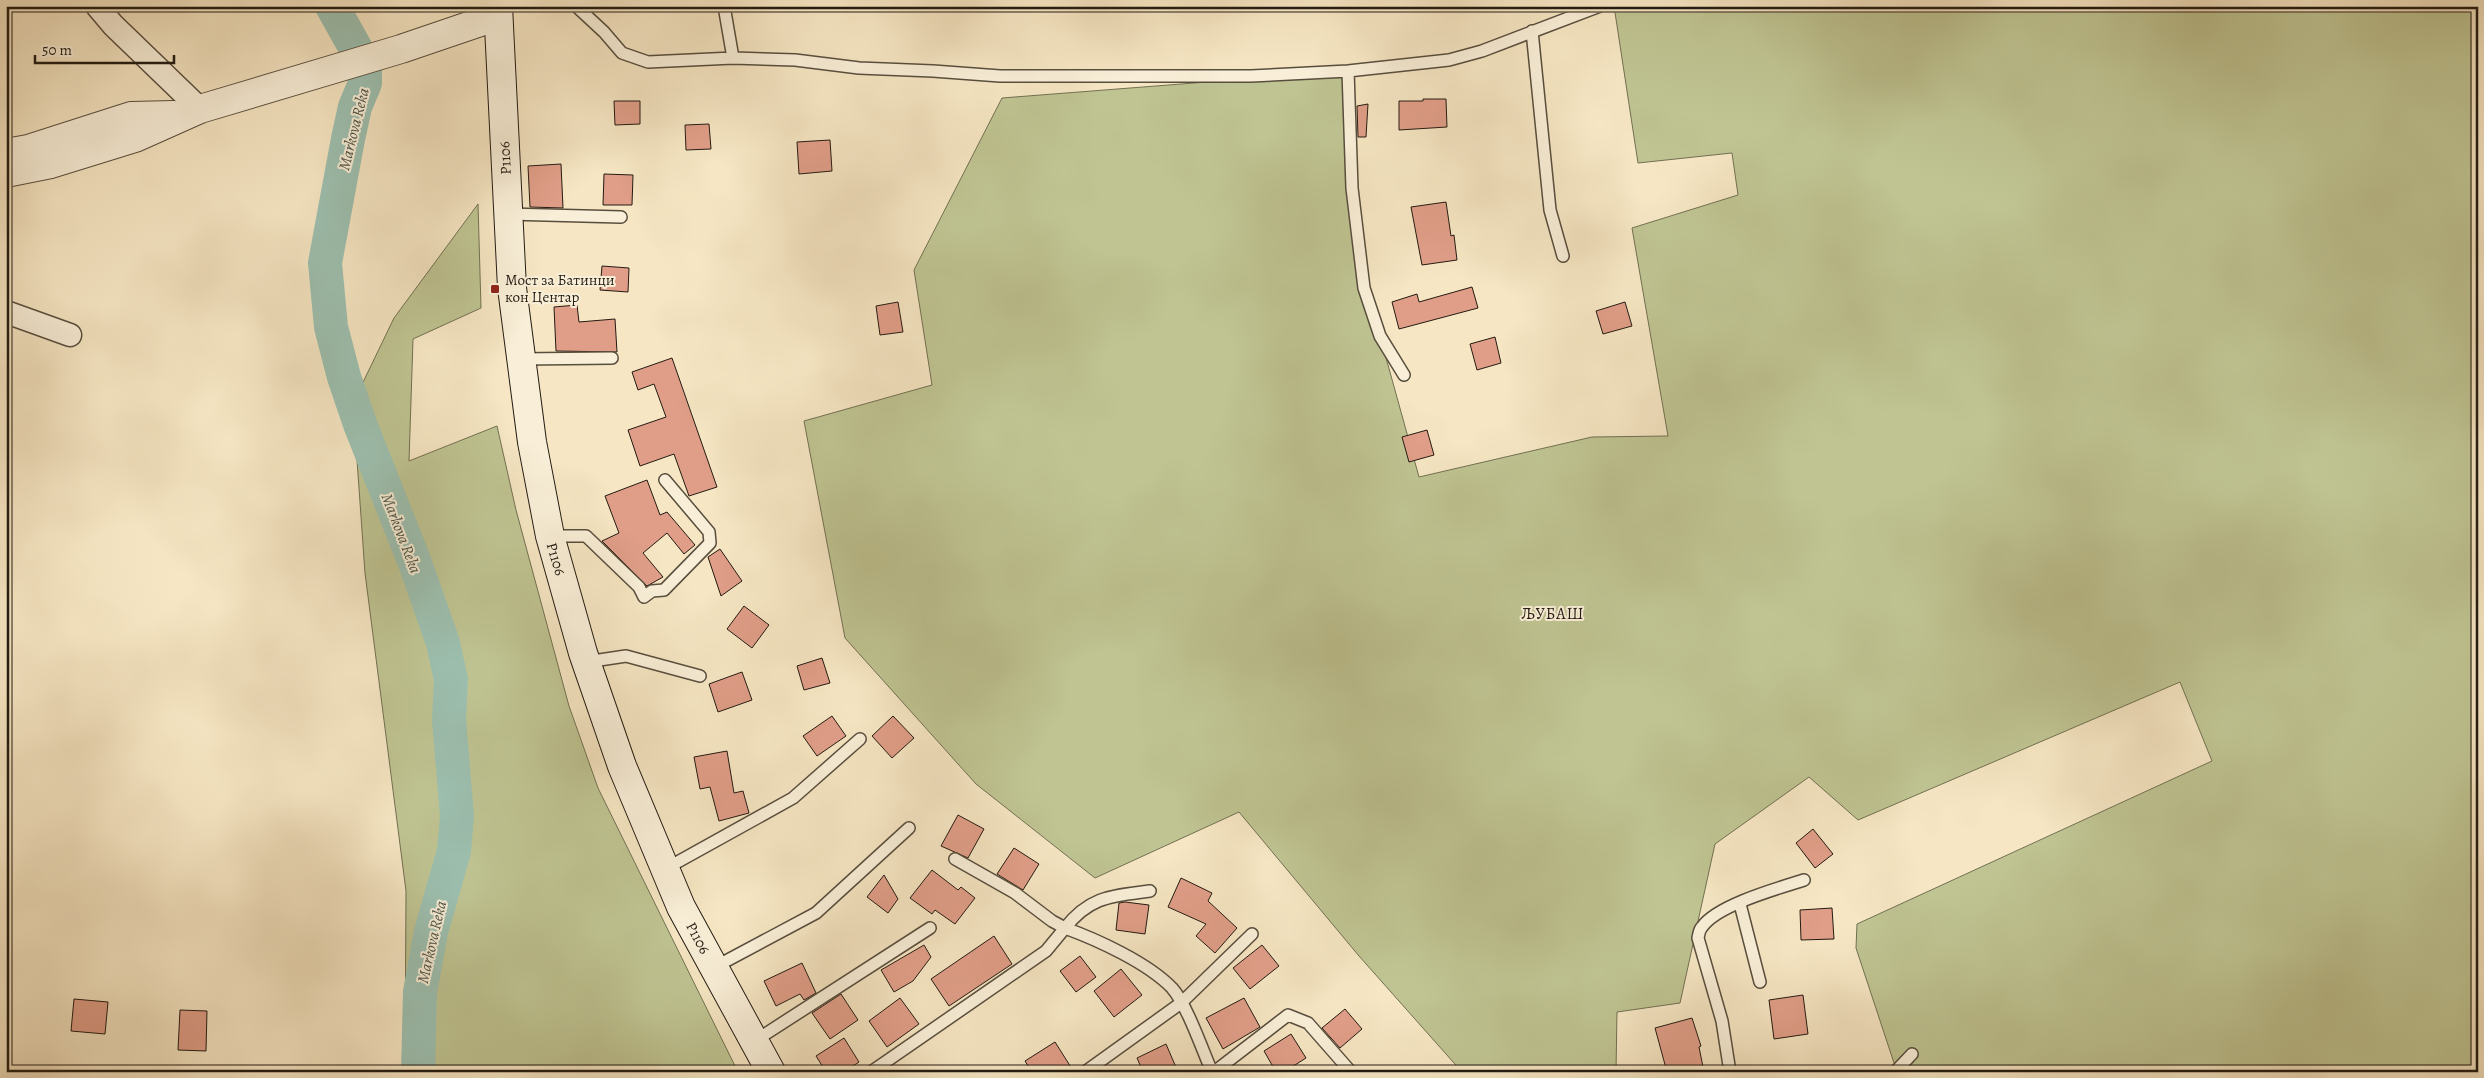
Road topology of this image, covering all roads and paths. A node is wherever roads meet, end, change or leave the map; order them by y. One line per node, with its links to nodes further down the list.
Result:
1 (97, 6): 9 (street)
2 (576, 6): 7 (lane)
3 (724, 6): 7 (lane)
4 (1600, 6): 6 (lane)
5 (503, 10): 9 (main road); 12 (main road, P1106)
6 (1532, 31): 8 (lane); 14 (lane)
7 (733, 58): 8 (lane)
8 (1348, 71): 19 (lane)
9 (193, 112): 10 (main road); 11 (main road)
10 (6, 153)
11 (6, 173)
12 (508, 214): 13 (lane); 18 (main road, P1106)
13 (621, 218)
14 (1562, 256)
15 (6, 312): 16 (street)
16 (70, 335)
17 (612, 358): 18 (lane)
18 (521, 359): 21 (main road, P1106)
19 (1404, 374)
20 (665, 480): 21 (lane)
21 (550, 536): 22 (main road, P1106)
22 (586, 662): 23 (lane); 27 (main road, P1106)
23 (700, 676)
24 (860, 739): 27 (lane)
25 (909, 828): 34 (lane)
26 (955, 859): 32 (lane)
27 (665, 869): 34 (main road, P1106)
28 (1804, 880): 30 (lane)
29 (1150, 891): 32 (lane)
30 (1740, 904): 35 (lane); 44 (lane)
31 (930, 928): 37 (lane)
32 (1065, 928): 36 (lane); 40 (lane)
33 (1252, 934): 36 (lane)
34 (713, 968): 37 (main road, P1106)
35 (1760, 982)
36 (1181, 1003): 41 (lane); 42 (lane)
37 (753, 1042): 39 (main road, P1106)
38 (1912, 1054): 45 (lane)
39 (771, 1072)
40 (871, 1072)
41 (1085, 1072)
42 (1212, 1072): 43 (lane)
43 (1351, 1072)
44 (1730, 1072)
45 (1895, 1072)

